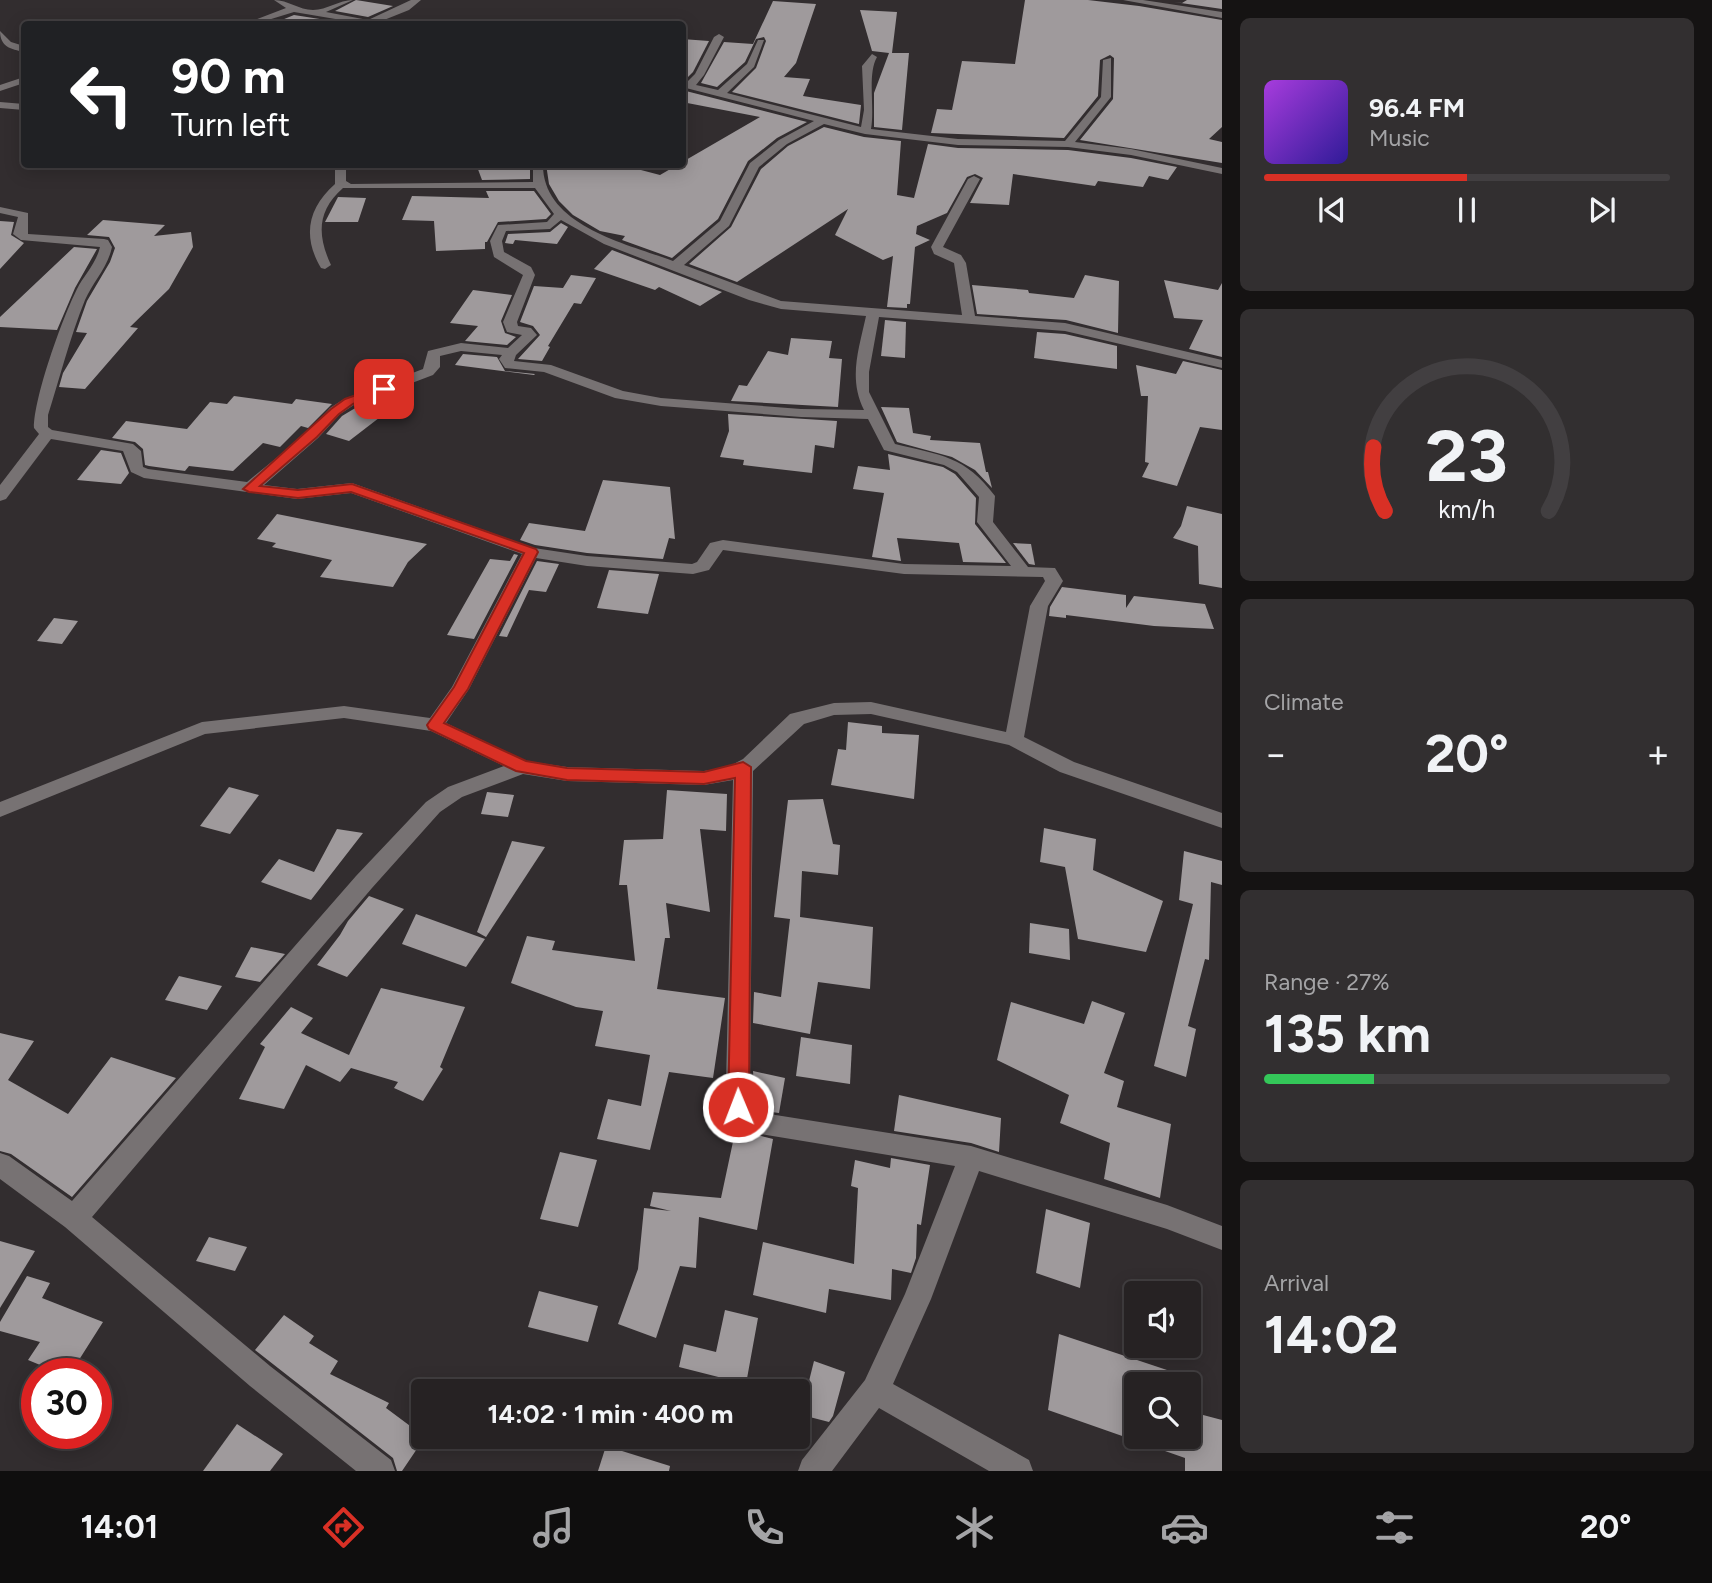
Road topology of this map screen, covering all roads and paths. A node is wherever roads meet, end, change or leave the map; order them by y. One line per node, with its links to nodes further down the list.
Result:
1 (278, 0): 5 (street)
2 (349, 0): 6 (street)
3 (417, 0): 10 (street)
4 (1127, 0): 7 (street)
5 (293, 9): 6 (street); 8 (street)
6 (315, 13): 9 (street)
7 (1222, 15)
8 (257, 21)
9 (361, 21)
10 (377, 21)
11 (0, 34): 14 (street)
12 (719, 37): 18 (street)
13 (761, 42): 20 (street)
14 (21, 47)
15 (872, 57): 24 (street)
16 (1108, 60): 25 (street)
17 (21, 81): 19 (street)
18 (686, 85): 20 (street)
19 (0, 88)
20 (721, 93): 23 (street)
21 (0, 105): 22 (street)
22 (21, 107)
23 (821, 121): 24 (street); 35 (street)
24 (865, 131): 25 (street)
25 (1068, 144): 28 (street)
26 (341, 168): 30 (street)
27 (538, 168): 31 (street)
28 (1222, 171)
29 (974, 179): 37 (street)
30 (341, 184): 31 (street); 34 (street)
31 (537, 185): 33 (street)
32 (0, 211): 41 (street)
33 (560, 214): 35 (street); 38 (street)
34 (325, 265)
35 (675, 266): 36 (street)
36 (873, 313): 37 (street); 40 (street)
37 (969, 319): 39 (street)
38 (511, 352): 40 (street); 42 (street)
39 (1222, 364)
40 (873, 415): 45 (street)
41 (47, 434): 42 (street); 43 (street)
42 (249, 489): 44 (street)
43 (0, 496)
44 (531, 552): 45 (street); 46 (street)
45 (1023, 571): 47 (street)
46 (435, 725): 48 (street); 50 (street)
47 (1014, 740): 49 (street); 51 (street)
48 (522, 766): 49 (street); 54 (street)
49 (743, 767): 52 (street)
50 (0, 810)
51 (1222, 821)
52 (971, 1157): 55 (street); 56 (street)
53 (0, 1164): 54 (street)
54 (74, 1218): 57 (street)
55 (1222, 1238)
56 (875, 1390): 58 (street); 59 (street)
57 (380, 1471)
58 (813, 1471)
59 (1017, 1471)

